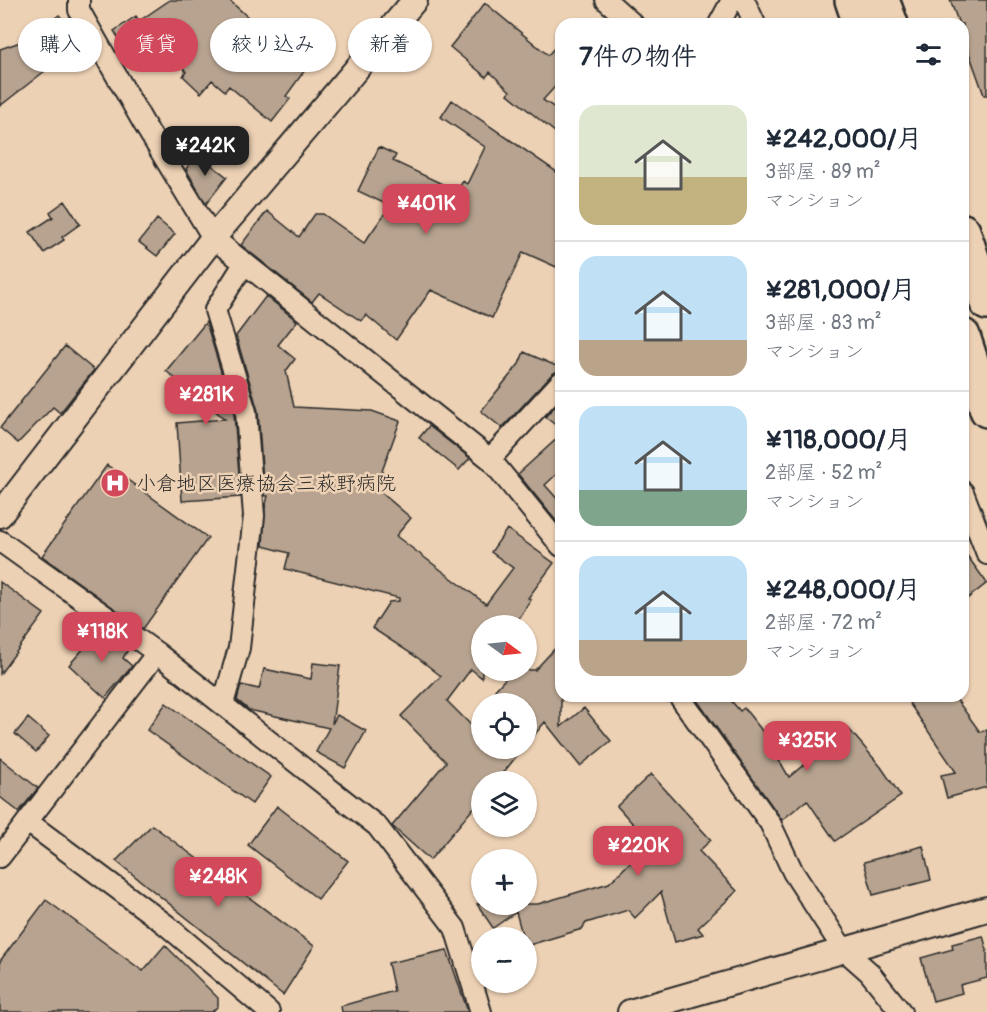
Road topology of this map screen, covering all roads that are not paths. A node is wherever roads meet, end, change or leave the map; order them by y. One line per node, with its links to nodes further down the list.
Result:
1 (80, 0): 13 (street)
2 (415, 0): 13 (street)
3 (606, 0): 8 (street)
4 (732, 0): 9 (street)
5 (744, 0): 10 (street)
6 (852, 0): 11 (highway)
7 (882, 0): 12 (highway)
8 (626, 18)
9 (722, 18)
10 (752, 18)
11 (858, 18)
12 (889, 18)
13 (213, 238): 15 (street); 22 (street)
14 (969, 249): 16 (highway)
15 (244, 264): 20 (street); 28 (street)
16 (987, 303)
17 (969, 354): 19 (highway)
18 (555, 389): 20 (street)
19 (987, 410)
20 (490, 459): 23 (street)
21 (969, 508): 25 (street)
22 (0, 515)
23 (555, 539)
24 (0, 541): 26 (street)
25 (987, 554)
26 (158, 653): 28 (street); 29 (street)
27 (683, 702): 32 (street)
28 (223, 704): 34 (street)
29 (28, 822): 30 (street); 33 (street)
30 (0, 857)
31 (987, 909): 32 (street)
32 (843, 949): 35 (street); 36 (street)
33 (269, 1012)
34 (481, 1012)
35 (630, 1012)
36 (901, 1012)

